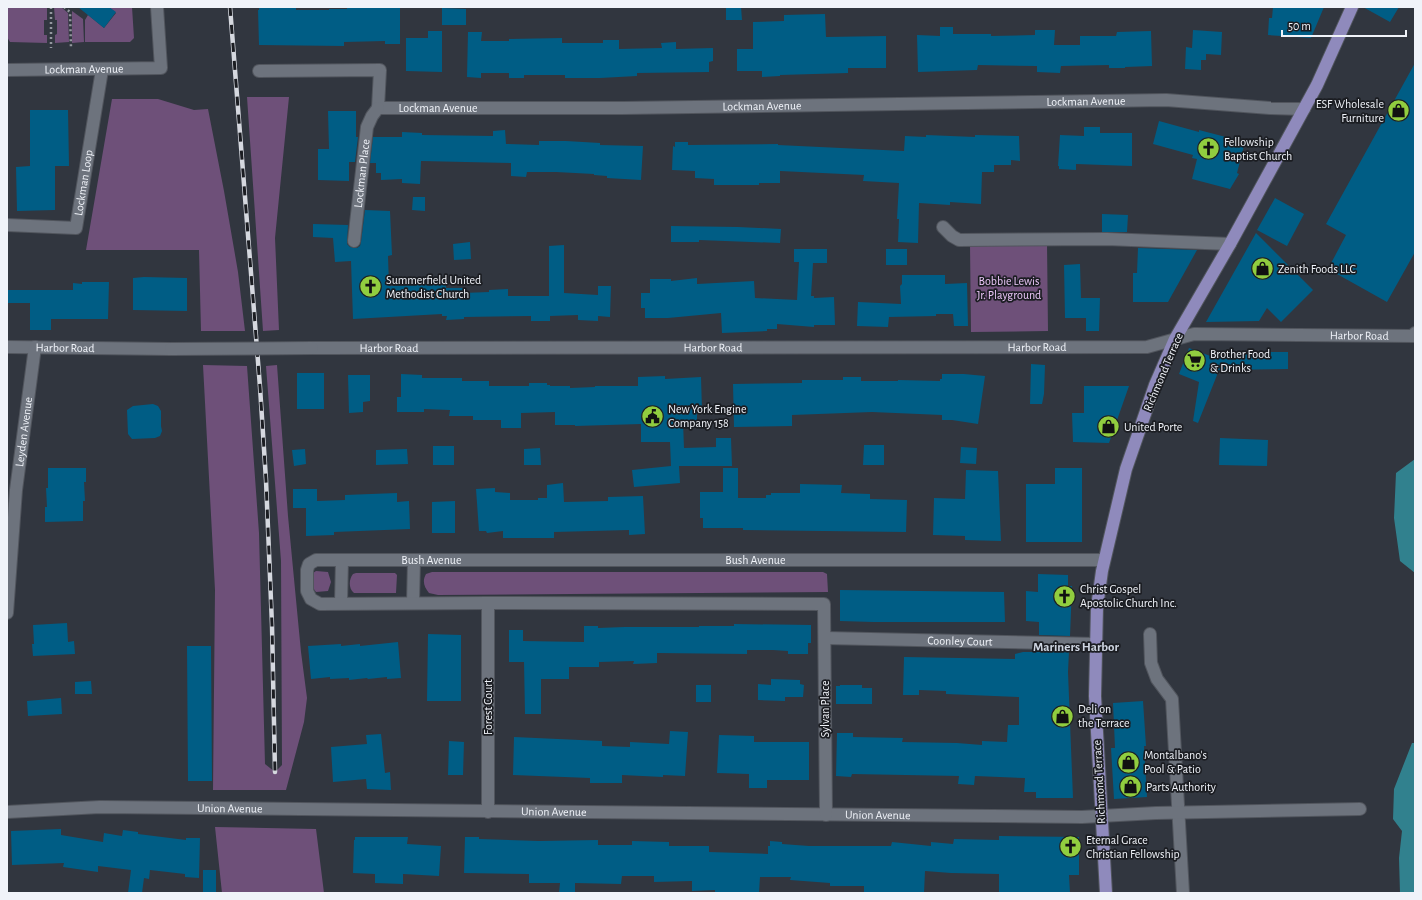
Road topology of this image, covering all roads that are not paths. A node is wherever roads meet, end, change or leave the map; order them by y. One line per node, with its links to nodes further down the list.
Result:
1 (157, 7): 4 (street, Lockman Avenue)
2 (1352, 7): 7 (main road, Richmond Terrace)
3 (7, 70): 4 (street, Lockman Avenue)
4 (102, 70): 8 (street, Lockman Loop)
5 (260, 71): 6 (street)
6 (378, 108): 7 (street, Lockman Avenue); 10 (street, Lockman Place)
7 (1304, 109): 11 (main road, Richmond Terrace)
8 (7, 225)
9 (943, 227): 11 (street)
10 (354, 241)
11 (1230, 244): 13 (main road, Richmond Terrace)
12 (1415, 333): 13 (street, Harbor Road)
13 (1175, 339): 15 (street, Harbor Road, bridge); 18 (main road, Richmond Terrace)
14 (7, 347): 15 (street, Harbor Road)
15 (35, 347): 23 (street, Leyden Avenue)
16 (342, 560): 17 (street, Bush Avenue); 21 (street); 21 (street, Bush Avenue)
17 (414, 560): 18 (street, Bush Avenue); 19 (street)
18 (1104, 560): 26 (main road, Richmond Terrace)
19 (413, 603): 20 (street, Bush Avenue); 21 (street, Bush Avenue)
20 (488, 603): 22 (street, Bush Avenue); 29 (street, Forest Court)
21 (341, 604)
22 (824, 604): 25 (street, Sylvan Place)
23 (7, 613)
24 (1150, 634): 30 (street)
25 (825, 638): 26 (street, Coonley Court); 31 (street, Sylvan Place)
26 (1096, 644): 32 (main road, Richmond Terrace)
27 (1360, 809): 30 (street, Union Avenue)
28 (7, 812): 29 (street, Union Avenue)
29 (488, 812): 31 (street, Union Avenue)
30 (1179, 813): 32 (street, Union Avenue); 34 (street)
31 (826, 815): 32 (street, Union Avenue)
32 (1101, 817): 33 (main road, Richmond Terrace)
33 (1106, 893)
34 (1183, 893)

